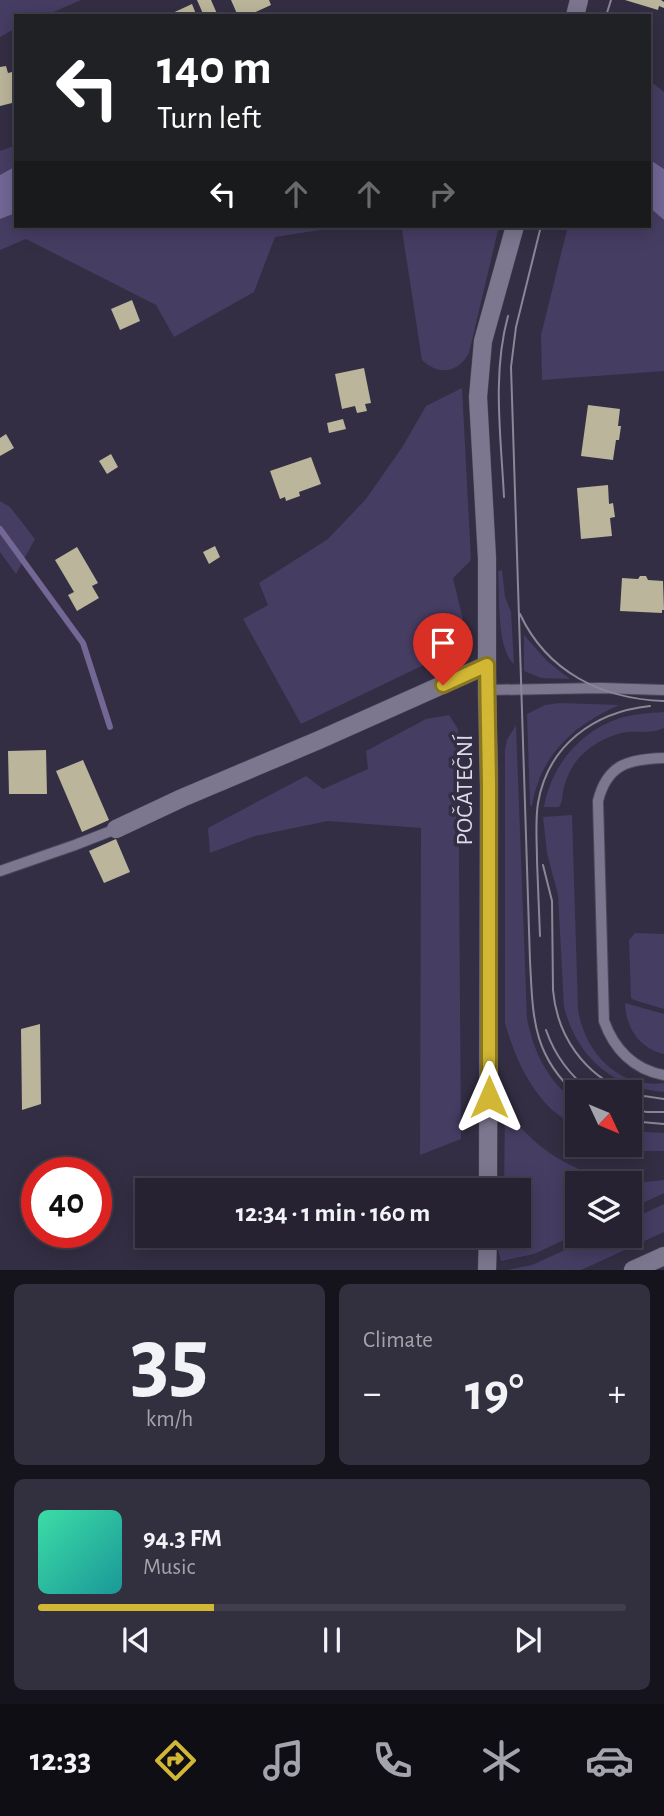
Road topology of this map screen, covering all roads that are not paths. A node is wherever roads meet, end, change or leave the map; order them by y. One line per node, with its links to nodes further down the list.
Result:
1 (514, 228): 2 (street, POČÁTEČNÍ)
2 (487, 665): 3 (street, POČÁTEČNÍ); 6 (street)
3 (487, 690): 4 (lane); 9 (street, POČÁTEČNÍ)
4 (664, 690)
5 (664, 758): 8 (lane)
6 (116, 829): 7 (lane)
7 (0, 871)
8 (664, 1075)
9 (488, 1178)
10 (488, 1248): 12 (street)
11 (664, 1256): 13 (street)
12 (487, 1270)
13 (633, 1270)

